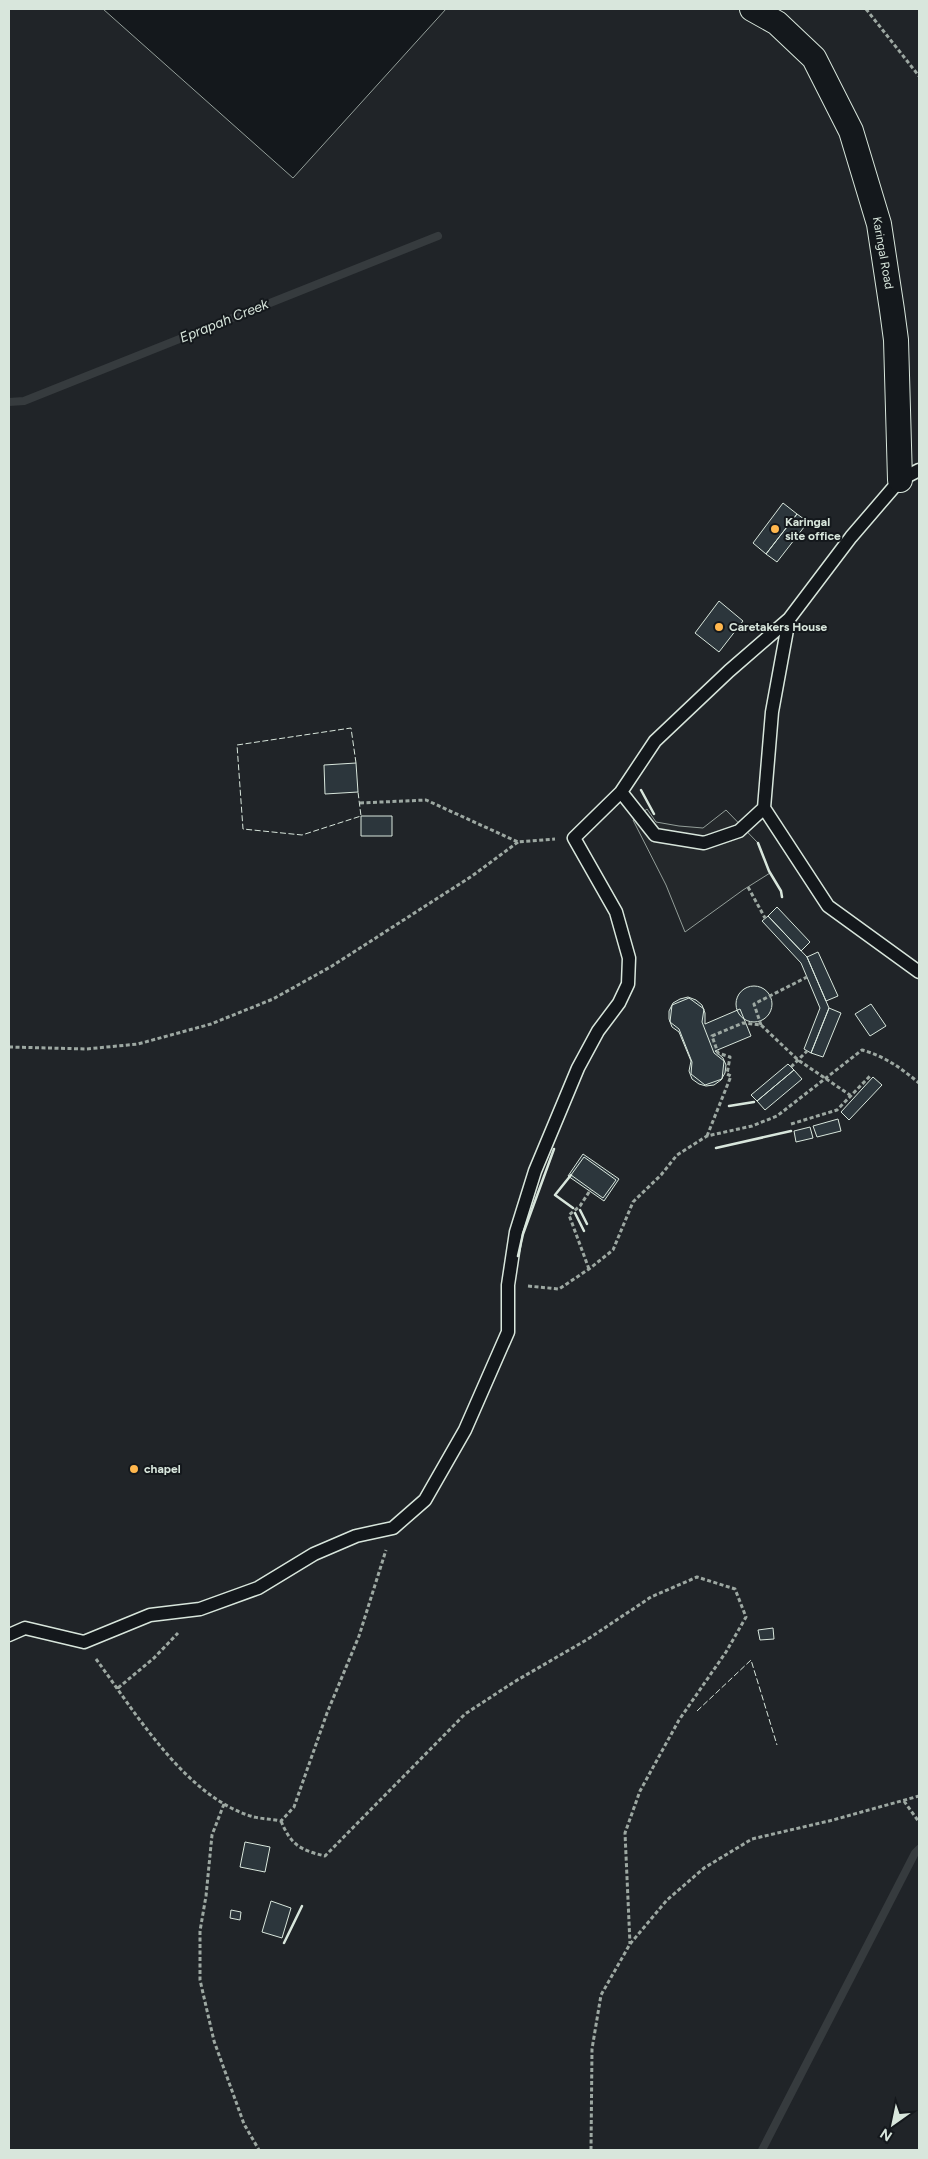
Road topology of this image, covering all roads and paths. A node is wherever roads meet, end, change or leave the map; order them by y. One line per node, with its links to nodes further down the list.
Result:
1 (752, 9): 4 (street, Karingal Road)
2 (866, 9): 3 (path)
3 (919, 76)
4 (910, 475): 5 (lane)
5 (789, 619): 6 (lane); 8 (lane)
6 (621, 792): 8 (lane); 9 (lane)
7 (360, 803): 10 (path)
8 (764, 808): 13 (lane)
9 (574, 838): 10 (path); 28 (lane)
10 (518, 842): 16 (path)
11 (748, 887): 12 (path)
12 (765, 918)
13 (919, 972)
14 (807, 977): 15 (path)
15 (761, 1025): 18 (path); 25 (path)
16 (9, 1047)
17 (807, 1051): 18 (path)
18 (798, 1060): 19 (path); 21 (path)
19 (791, 1067)
20 (870, 1076): 23 (path)
21 (826, 1078): 22 (path); 23 (path); 25 (path)
22 (919, 1083)
23 (850, 1095): 24 (path)
24 (791, 1124)
25 (707, 1136): 27 (path)
26 (591, 1189): 27 (path)
27 (590, 1269): 28 (path)
28 (508, 1285): 29 (lane)
29 (393, 1528): 30 (lane); 37 (path)
30 (200, 1609): 32 (lane); 33 (path)
31 (9, 1635): 32 (lane)
32 (84, 1642): 33 (path)
33 (118, 1688): 36 (path)
34 (919, 1796): 35 (path)
35 (904, 1801): 38 (path); 39 (path)
36 (224, 1804): 37 (path); 40 (path)
37 (281, 1821): 39 (path)
38 (919, 1822)
39 (630, 1944): 41 (path)
40 (259, 2150)
41 (592, 2150)

